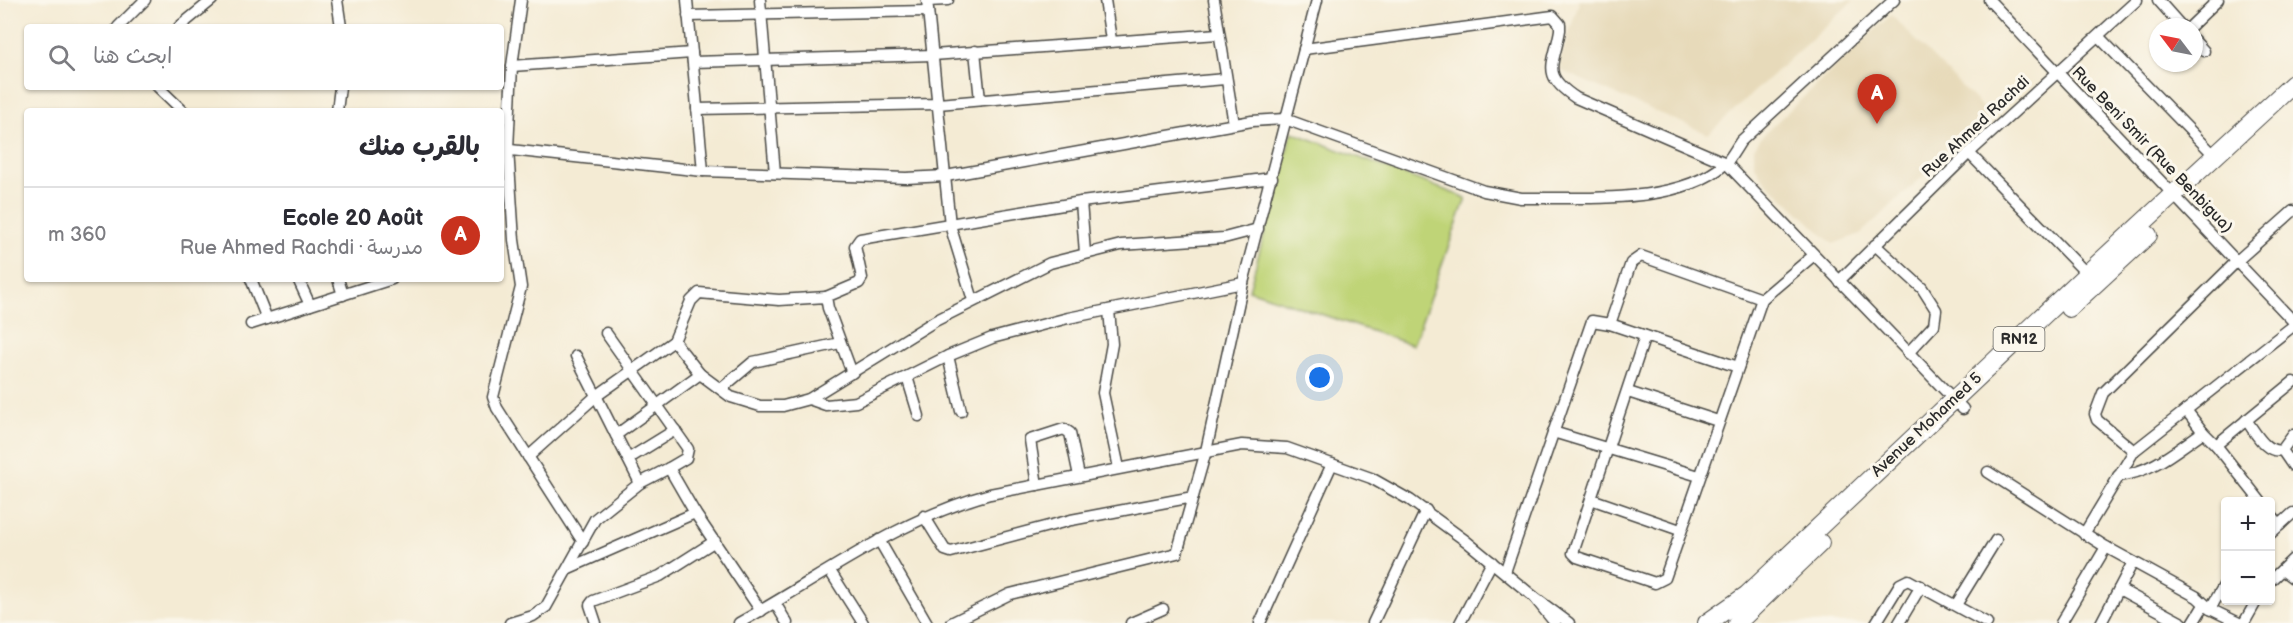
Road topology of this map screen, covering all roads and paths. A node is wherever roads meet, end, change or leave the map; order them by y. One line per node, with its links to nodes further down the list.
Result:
1 (145, 0): 21 (street)
2 (212, 0): 22 (street)
3 (337, 0): 23 (street)
4 (521, 0): 32 (street)
5 (687, 0): 18 (street)
6 (760, 0): 17 (street)
7 (948, 0): 16 (street)
8 (1106, 0): 26 (street)
9 (1214, 0): 24 (street)
10 (1317, 0): 27 (street)
11 (1894, 0): 50 (street)
12 (1989, 0): 33 (street, Rue Beni Smir (Rue Benbigua))
13 (2137, 0): 25 (street, Rue Ahmed Rachdi)
14 (2158, 0): 19 (street)
15 (2218, 0): 20 (street)
16 (928, 4): 17 (street); 29 (street)
17 (760, 13): 18 (street); 31 (street)
18 (688, 16): 30 (street)
19 (2173, 18)
20 (2199, 18)
21 (121, 24)
22 (183, 24)
23 (341, 24)
24 (1218, 34): 26 (street); 34 (street)
25 (2099, 37): 33 (street, Rue Ahmed Rachdi); 49 (street)
26 (1111, 40): 28 (street)
27 (1304, 49): 45 (street); 50 (street)
28 (975, 51): 29 (street); 38 (street)
29 (933, 55): 31 (street); 40 (street)
30 (693, 58): 31 (street); 32 (street); 44 (street)
31 (765, 61): 41 (street)
32 (512, 66): 47 (street)
33 (2055, 72): 48 (street, Rue Ahmed Rachdi); 55 (street, Rue Beni Smir (Rue Benbigua))
34 (1225, 79): 38 (street); 46 (street)
35 (2293, 84): 49 (main road, Avenue Mohamed 5 / RN12)
36 (161, 90): 42 (street)
37 (340, 90): 43 (street)
38 (980, 100): 40 (street)
39 (2293, 100): 55 (main road, Avenue Mohamed 5 / RN12)
40 (938, 104): 41 (street); 53 (street)
41 (768, 107): 44 (street); 52 (street)
42 (180, 108)
43 (337, 108)
44 (697, 110): 51 (street)
45 (1285, 120): 46 (street); 50 (street); 54 (street)
46 (1234, 124): 53 (street)
47 (505, 149): 51 (street); 60 (street)
48 (1969, 153): 62 (street, Rue Ahmed Rachdi); 66 (street)
49 (2215, 156): 55 (main road, Avenue Mohamed 5 / RN12)
50 (1726, 163): 64 (street)
51 (703, 171): 52 (street)
52 (775, 172): 53 (street)
53 (946, 176): 58 (street)
54 (1272, 178): 56 (street); 59 (street)
55 (2178, 200): 65 (street, Rue Beni Smir (Rue Benbigua)); 66 (main road, Avenue Mohamed 5 / RN12); 101 (main road, Avenue Mohamed 5 / RN12)
56 (1081, 202): 58 (street); 63 (street)
57 (2293, 211): 65 (street)
58 (950, 225): 74 (street); 76 (street)
59 (1258, 229): 63 (street); 72 (street)
60 (514, 240): 61 (street); 118 (street)
61 (504, 243)
62 (1875, 245): 67 (street, Rue Ahmed Rachdi); 88 (street)
63 (1085, 253): 76 (street)
64 (1814, 255): 67 (street); 75 (street)
65 (2238, 260): 80 (street, Rue Beni Smir (Rue Benbigua)); 115 (street)
66 (2087, 274): 101 (main road, Avenue Mohamed 5 / RN12)
67 (1839, 281): 88 (street)
68 (253, 282): 79 (street)
69 (299, 282): 77 (street)
70 (339, 282): 73 (street)
71 (383, 282): 73 (street)
72 (1243, 283): 78 (street); 117 (street)
73 (343, 295): 77 (street)
74 (826, 297): 86 (street); 87 (street)
75 (1762, 299): 82 (street); 91 (street)
76 (973, 300): 93 (street)
77 (310, 305): 79 (street)
78 (1109, 310): 90 (street); 123 (street)
79 (267, 319): 81 (street)
80 (2293, 321)
81 (251, 324)
82 (1610, 324): 85 (street); 109 (street)
83 (2293, 326): 103 (street)
84 (606, 333): 92 (street)
85 (1646, 336): 91 (street); 98 (street)
86 (674, 341): 92 (street); 94 (street)
87 (840, 343): 93 (street); 97 (street)
88 (1908, 353): 101 (street)
89 (576, 356): 99 (street)
90 (948, 356): 95 (street); 104 (street)
91 (1738, 367): 107 (street)
92 (632, 371): 99 (street); 102 (street)
93 (852, 373): 100 (street)
94 (700, 374): 97 (street); 102 (street)
95 (907, 377): 100 (street); 105 (street)
96 (2293, 382): 106 (street)
97 (721, 389): 100 (street)
98 (1628, 392): 107 (street); 114 (street)
99 (595, 397): 111 (street); 118 (street)
100 (809, 399)
101 (1958, 405): 159 (main road, Avenue Mohamed 5 / RN12)
102 (656, 406): 108 (street); 111 (street)
103 (2186, 410): 110 (street); 115 (street)
104 (961, 411)
105 (919, 416)
106 (2246, 420): 113 (street); 116 (street)
107 (1718, 421): 126 (street)
108 (675, 429): 119 (street); 122 (street)
109 (1553, 432): 114 (street); 153 (street)
110 (2204, 432): 113 (street); 127 (street)
111 (616, 435): 119 (street)
112 (2293, 435): 116 (street)
113 (2216, 445): 131 (street)
114 (1609, 447): 126 (street); 132 (street)
115 (2134, 450): 127 (street)
116 (2282, 450): 121 (street)
117 (1206, 451): 120 (street); 123 (street); 130 (street)
118 (528, 457): 145 (street)
119 (628, 459): 128 (street)
120 (1332, 464): 133 (street); 177 (street)
121 (2293, 466)
122 (669, 468): 128 (street); 134 (street)
123 (1119, 468): 125 (street)
124 (1988, 472): 141 (street)
125 (1079, 476): 129 (street); 129 (street)
126 (1699, 476): 139 (street)
127 (2118, 476): 141 (street)
128 (640, 483): 145 (street)
129 (1037, 485): 136 (street)
130 (1193, 497): 136 (street); 175 (street)
131 (2258, 497)
132 (1591, 500): 139 (street); 139 (street)
133 (1426, 510): 148 (street); 178 (street)
134 (695, 513): 144 (street); 150 (street)
135 (2293, 513): 138 (street)
136 (924, 516): 142 (street)
137 (2275, 518): 138 (street)
138 (2280, 525): 140 (street)
139 (1680, 530)
140 (2275, 530)
141 (2084, 534): 146 (street)
142 (879, 540): 152 (street); 174 (street)
143 (1996, 540): 162 (street)
144 (715, 541): 165 (street); 170 (street)
145 (583, 542): 150 (street)
146 (2106, 547): 149 (street); 186 (street)
147 (2293, 559): 151 (street)
148 (1492, 562): 153 (street); 179 (street)
149 (2133, 562): 157 (street); 163 (street)
150 (569, 568): 166 (street)
151 (2282, 570): 154 (street); 155 (street)
152 (830, 572): 160 (street); 173 (street)
153 (1505, 572): 167 (street)
154 (2275, 577)
155 (2293, 578)
156 (1921, 586): 162 (street); 183 (street); 184 (street)
157 (2119, 589): 187 (street); 188 (street)
158 (2221, 589): 163 (street)
159 (1751, 600): 181 (main road, RN12); 182 (main road, RN12)
160 (775, 603): 165 (street); 172 (street)
161 (2253, 605): 168 (street)
162 (1956, 606): 185 (street)
163 (2207, 607): 168 (street); 189 (street)
164 (1163, 609): 176 (street)
165 (761, 610): 171 (street)
166 (543, 618): 169 (street)
167 (1557, 621): 180 (street)
168 (2238, 622)
169 (510, 623)
170 (596, 623)
171 (741, 623)
172 (787, 623)
173 (863, 623)
174 (927, 623)
175 (951, 623)
176 (1131, 623)
177 (1260, 623)
178 (1373, 623)
179 (1460, 623)
180 (1569, 623)
181 (1707, 623)
182 (1737, 623)
183 (1876, 623)
184 (1899, 623)
185 (1987, 623)
186 (2061, 623)
187 (2101, 623)
188 (2182, 623)
189 (2193, 623)

